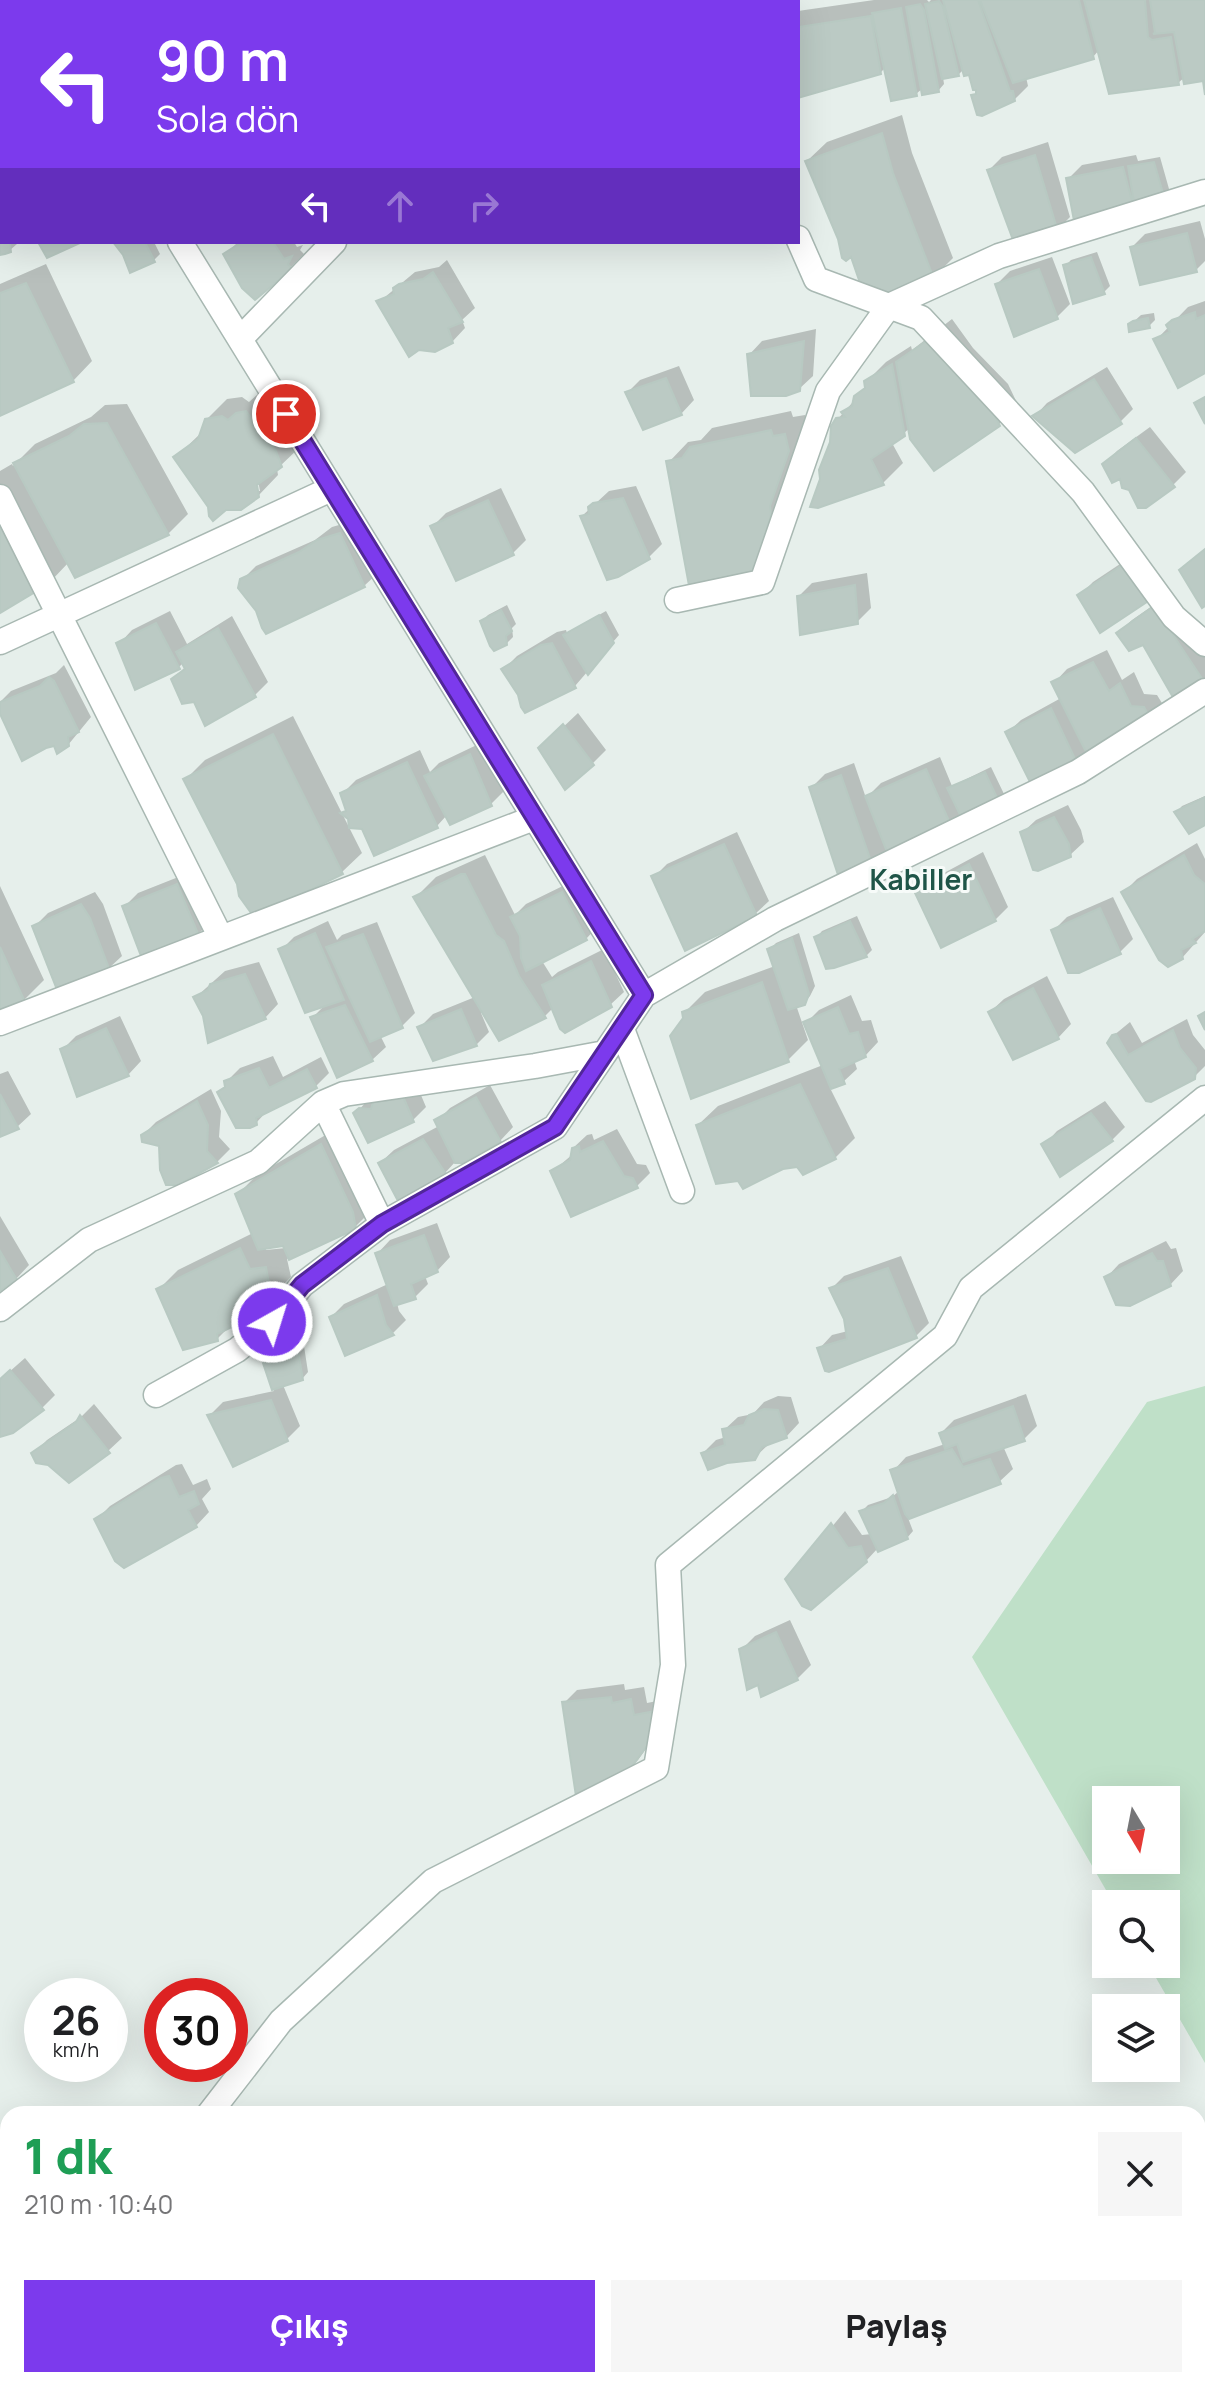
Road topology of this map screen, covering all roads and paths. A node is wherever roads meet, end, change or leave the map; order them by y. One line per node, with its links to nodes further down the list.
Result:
1 (1205, 192): 5 (street)
2 (800, 243): 5 (street)
3 (181, 244): 6 (street)
4 (332, 244): 6 (street)
5 (889, 306): 9 (street); 12 (street)
6 (240, 339): 7 (street)
7 (331, 489): 10 (street); 14 (street)
8 (0, 497): 10 (street)
9 (677, 600)
10 (60, 614): 11 (street); 15 (street)
11 (0, 642)
12 (1205, 644)
13 (1205, 691): 16 (street)
14 (534, 818): 15 (street); 16 (street)
15 (221, 938): 17 (street)
16 (644, 995): 18 (street)
17 (0, 1023)
18 (622, 1029): 19 (street); 22 (street)
19 (605, 1053): 21 (street); 23 (street)
20 (1205, 1098): 26 (street)
21 (323, 1103): 23 (street); 24 (street)
22 (682, 1191)
23 (382, 1224): 25 (street)
24 (0, 1309)
25 (156, 1395)
26 (215, 2106)

